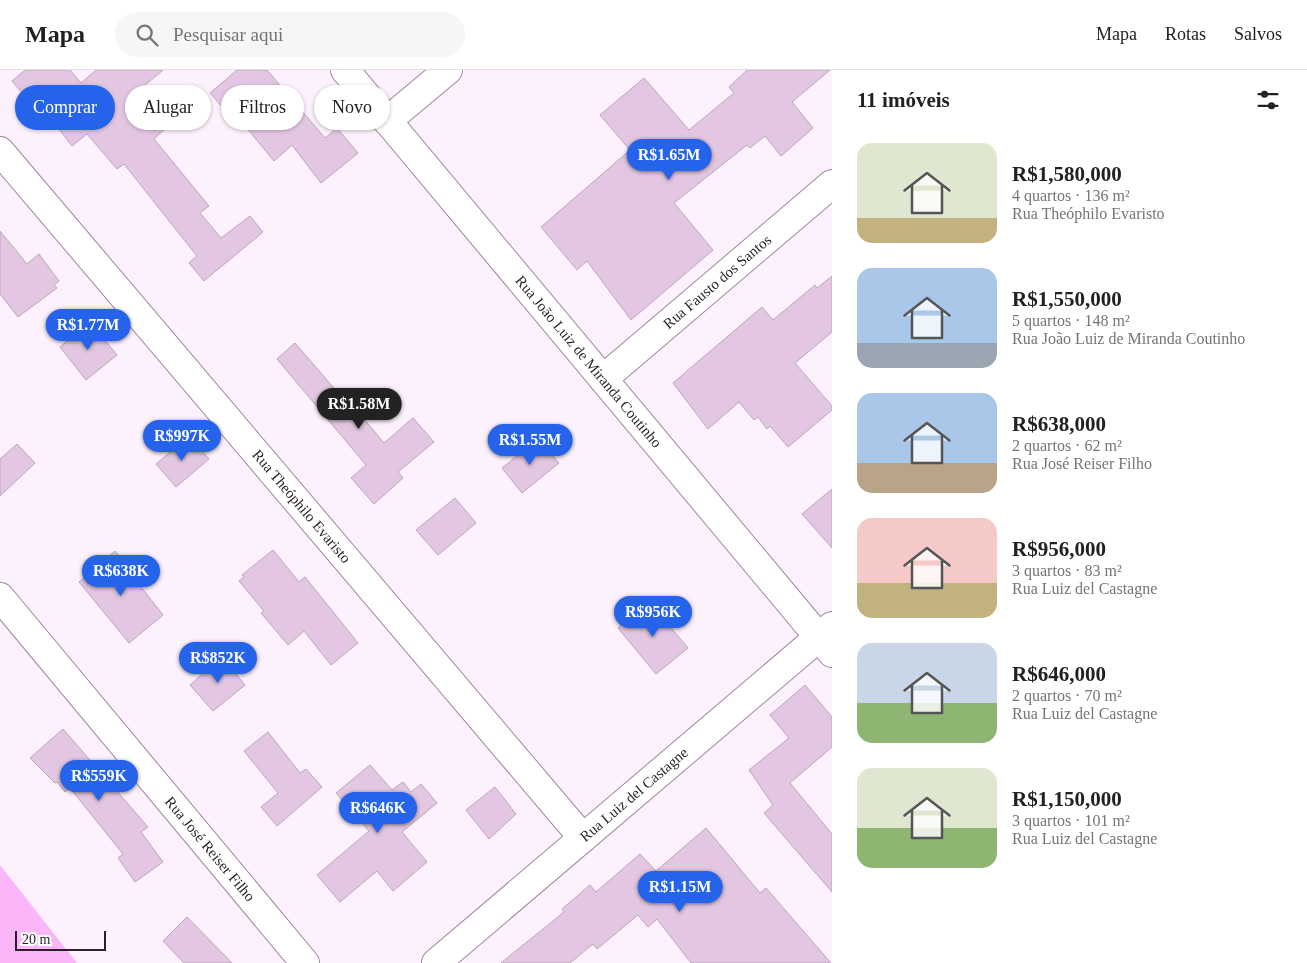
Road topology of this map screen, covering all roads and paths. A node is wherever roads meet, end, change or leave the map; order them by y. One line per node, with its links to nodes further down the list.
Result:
1 (345, 70): 3 (street, Rua João Luiz de Miranda Coutinho)
2 (448, 70): 4 (street)
3 (358, 85)
4 (390, 119)
5 (390, 123): 8 (street, Rua João Luiz de Miranda Coutinho)
6 (0, 151): 11 (street, Rua Theóphilo Evaristo)
7 (832, 184): 8 (street, Rua Fausto dos Santos)
8 (603, 379): 10 (street, Rua João Luiz de Miranda Coutinho)
9 (0, 597): 12 (street, Rua José Reiser Filho)
10 (828, 639): 11 (street, Rua Luiz del Castagne)
11 (583, 838): 13 (street, Rua Luiz del Castagne)
12 (304, 963)
13 (436, 963)

